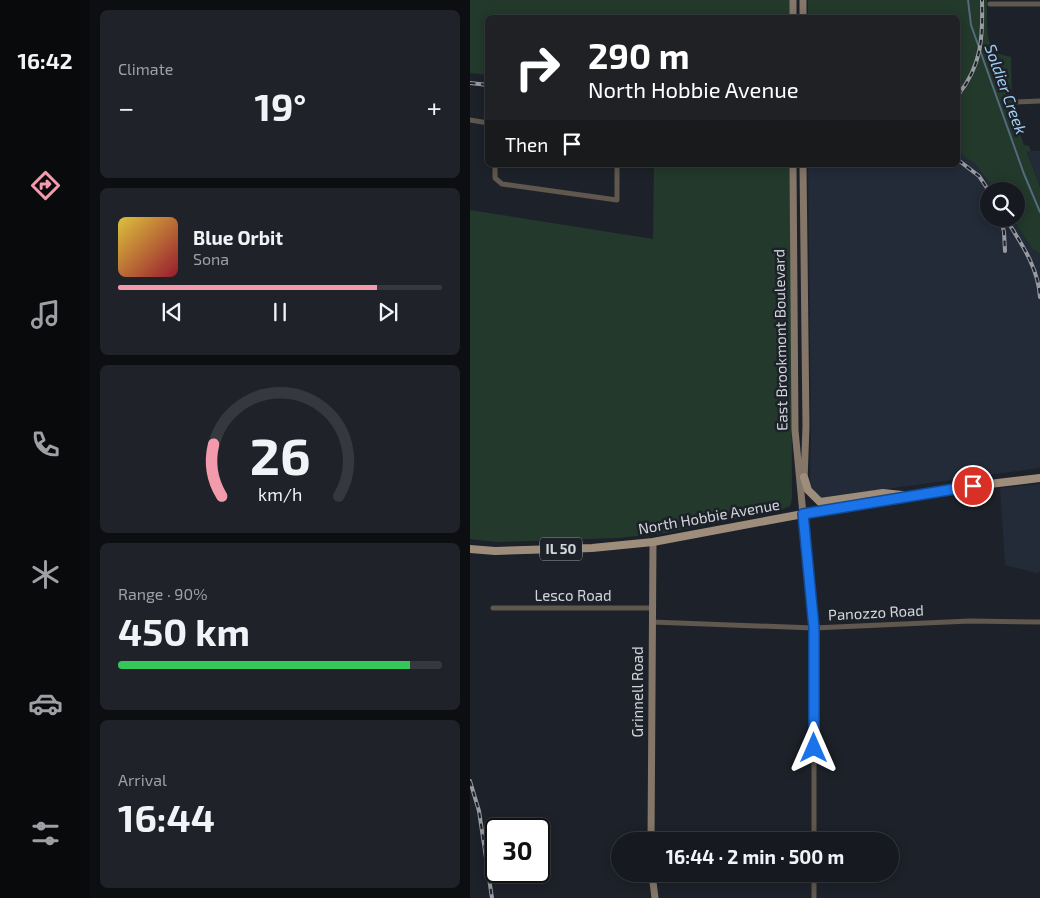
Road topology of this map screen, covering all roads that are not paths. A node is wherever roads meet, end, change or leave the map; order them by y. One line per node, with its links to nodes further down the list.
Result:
1 (793, 0): 5 (main road)
2 (803, 0): 6 (main road)
3 (990, 4): 4 (street)
4 (1040, 4)
5 (793, 15)
6 (803, 15)
7 (1040, 101): 8 (street)
8 (1014, 102)
9 (470, 120): 10 (street)
10 (485, 122)
11 (495, 167): 12 (street)
12 (617, 167)
13 (793, 167): 18 (main road, East Brookmont Boulevard)
14 (804, 167): 15 (main road, East Brookmont Boulevard)
15 (804, 477): 17 (main road); 18 (main road, East Brookmont Boulevard)
16 (1040, 478): 17 (main road, North Hobbie Avenue / IL 50)
17 (909, 496): 18 (main road, North Hobbie Avenue / IL 50)
18 (803, 514): 19 (main road, North Hobbie Avenue / IL 50); 25 (street, East Brookmont Boulevard)
19 (653, 542): 20 (main road, North Hobbie Avenue / IL 50); 22 (main road, Grinnell Road)
20 (470, 549)
21 (493, 608): 22 (street, Lesco Road)
22 (652, 608): 23 (main road, Grinnell Road)
23 (652, 622): 25 (street, Panozzo Road); 26 (main road, Grinnell Road)
24 (1040, 622): 25 (street, Panozzo Road)
25 (814, 628): 27 (street, East Brookmont Boulevard)
26 (651, 832)
27 (814, 832)
28 (653, 882): 30 (main road)
29 (814, 882): 31 (street)
30 (655, 898)
31 (814, 898)

